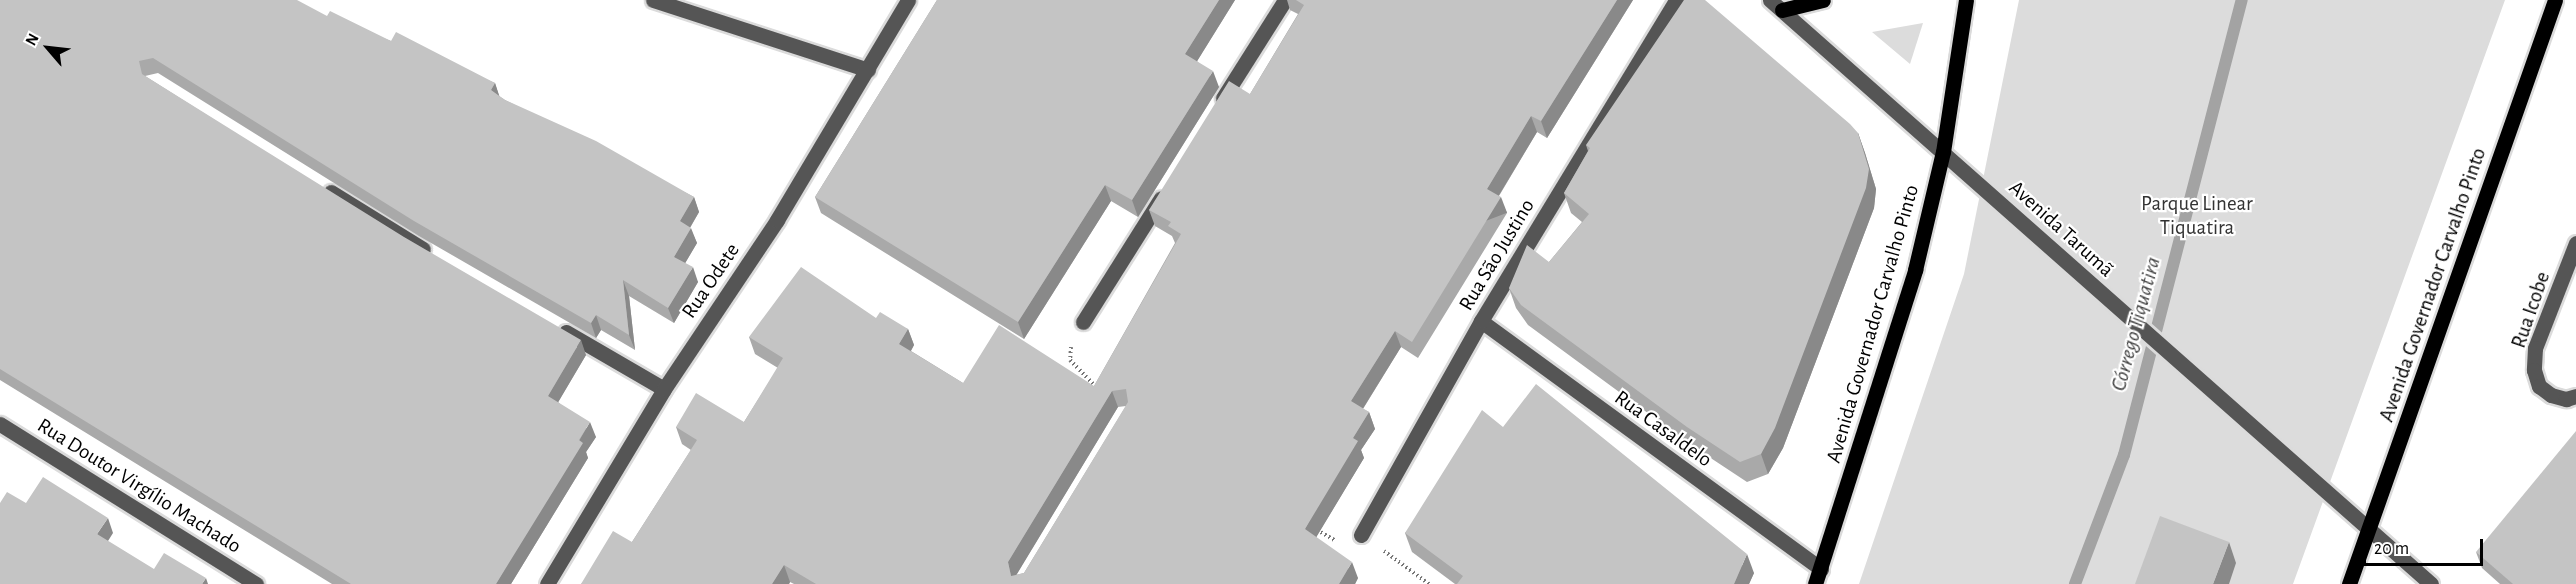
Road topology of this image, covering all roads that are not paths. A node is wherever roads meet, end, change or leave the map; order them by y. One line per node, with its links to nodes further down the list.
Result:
1 (653, 0): 9 (street)
2 (908, 0): 9 (street, Rua Odete)
3 (1285, 0): 10 (street)
4 (1676, 0): 16 (street, Rua São Justino)
5 (1823, 0): 8 (main road)
6 (1966, 0): 11 (main road, Avenida Governador Carvalho Pinto)
7 (2555, 0): 22 (main road, Avenida Governador Carvalho Pinto)
8 (1776, 5): 11 (street, Avenida Tarumã)
9 (868, 70): 19 (street, Rua Odete)
10 (1217, 108)
11 (1943, 152): 22 (street, Avenida Tarumã); 24 (main road, Avenida Governador Carvalho Pinto)
12 (313, 181): 15 (street)
13 (1168, 187): 17 (street)
14 (2576, 243): 20 (street, Rua Icobe)
15 (434, 255)
16 (1481, 321): 23 (street, Rua São Justino); 24 (street, Rua Casaldelo)
17 (1083, 322)
18 (554, 325): 19 (street)
19 (664, 389): 26 (street, Rua Odete)
20 (2576, 396)
21 (0, 424): 25 (street, Rua Doutor Virgílio Machado)
22 (2369, 531): 27 (main road, Avenida Governador Carvalho Pinto); 28 (street, Avenida Tarumã)
23 (1361, 535)
24 (1818, 577)
25 (256, 584)
26 (547, 584)
27 (2349, 584)
28 (2431, 584)

